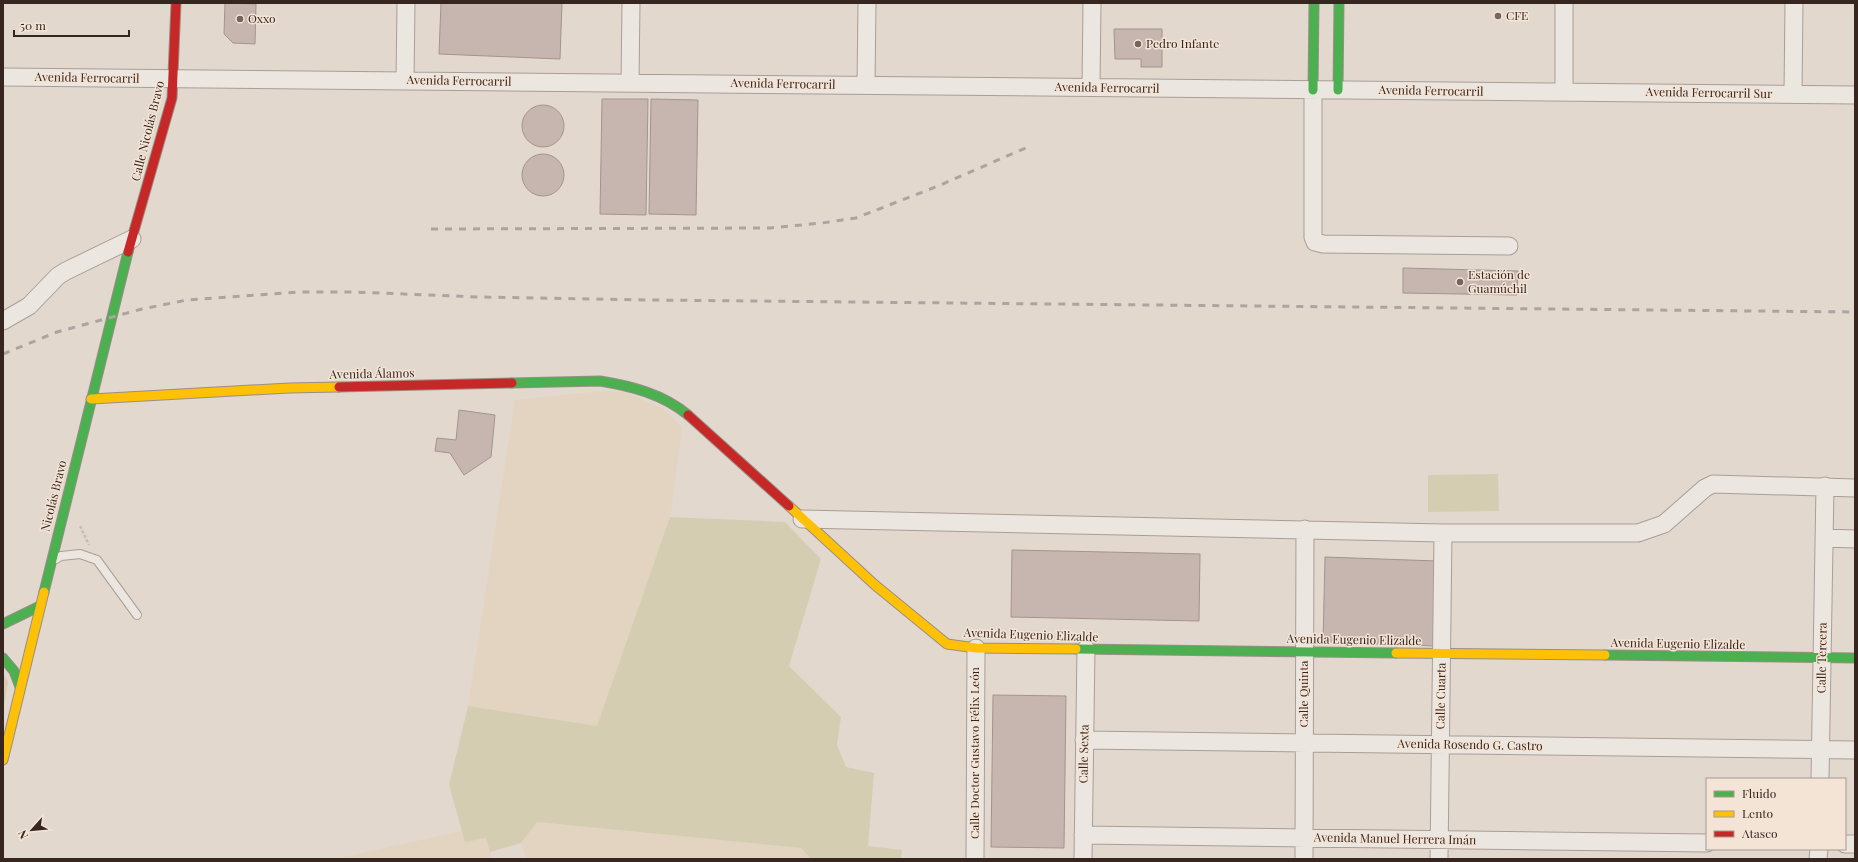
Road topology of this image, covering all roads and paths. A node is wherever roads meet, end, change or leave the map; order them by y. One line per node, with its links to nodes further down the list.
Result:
1 (176, 3): 11 (street, Calle Nicolás Bravo)
2 (406, 3): 12 (street)
3 (631, 3): 13 (street)
4 (867, 3): 14 (street)
5 (1092, 3): 15 (street)
6 (1314, 3): 16 (street)
7 (1339, 3): 17 (street)
8 (1564, 3): 18 (street)
9 (1794, 3): 19 (street)
10 (3, 77): 11 (street, Avenida Ferrocarril)
11 (174, 79): 12 (street, Avenida Ferrocarril); 21 (street, Calle Nicolás Bravo)
12 (405, 81): 13 (street, Avenida Ferrocarril)
13 (630, 83): 14 (street, Avenida Ferrocarril)
14 (866, 85): 15 (street, Avenida Ferrocarril)
15 (1091, 87): 16 (street, Avenida Ferrocarril)
16 (1313, 90): 17 (street, Avenida Ferrocarril); 22 (street)
17 (1338, 90): 18 (street, Avenida Ferrocarril)
18 (1564, 92): 19 (street, Avenida Ferrocarril Sur)
19 (1793, 94): 20 (street, Avenida Ferrocarril Sur)
20 (1855, 95)
21 (132, 239): 23 (street); 24 (street, Nicolás Bravo)
22 (1509, 246)
23 (3, 320)
24 (91, 399): 27 (street, Avenida Álamos); 32 (street, Nicolás Bravo)
25 (1825, 486): 26 (street); 29 (street); 30 (street, Calle Tercera)
26 (1855, 488)
27 (802, 519): 28 (street); 36 (street, Avenida Eugenio Elizalde)
28 (1305, 529): 29 (street); 38 (street, Calle Quinta)
29 (1443, 533): 39 (street, Calle Cuarta)
30 (1824, 538): 31 (street); 41 (street, Calle Tercera)
31 (1855, 539)
32 (50, 563): 33 (street, Nicolás Bravo); 34 (lane)
33 (40, 606): 35 (street); 43 (street, Nicolás Bravo)
34 (137, 615)
35 (3, 624)
36 (976, 648): 37 (street, Avenida Eugenio Elizalde); 55 (street, Calle Doctor Gustavo Félix León)
37 (1086, 649): 38 (street, Avenida Eugenio Elizalde); 44 (street, Calle Sexta)
38 (1304, 652): 39 (street, Avenida Eugenio Elizalde); 45 (street, Calle Quinta)
39 (1442, 653): 41 (street, Avenida Eugenio Elizalde); 46 (street, Calle Cuarta)
40 (3, 658): 43 (street)
41 (1822, 658): 42 (street, Avenida Eugenio Elizalde); 47 (street, Calle Tercera)
42 (1855, 658)
43 (20, 687): 49 (street, Nicolás Bravo)
44 (1084, 740): 45 (street, Avenida Rosendo G. Castro); 51 (street, Calle Sexta)
45 (1304, 743): 46 (street, Avenida Rosendo G. Castro); 52 (street, Calle Quinta)
46 (1441, 744): 47 (street, Avenida Rosendo G. Castro); 53 (street, Calle Cuarta)
47 (1820, 749): 48 (street, Avenida Rosendo G. Castro); 50 (street, Calle Tercera)
48 (1855, 750)
49 (3, 760)
50 (1820, 778)
51 (1083, 835): 52 (street, Avenida Manuel Herrera Imán); 56 (street, Calle Sexta)
52 (1304, 838): 53 (street, Avenida Manuel Herrera Imán); 57 (street, Calle Quinta)
53 (1439, 839): 54 (street, Avenida Manuel Herrera Imán); 58 (street, Calle Cuarta)
54 (1706, 843)
55 (974, 859)
56 (1083, 859)
57 (1304, 859)
58 (1439, 859)

